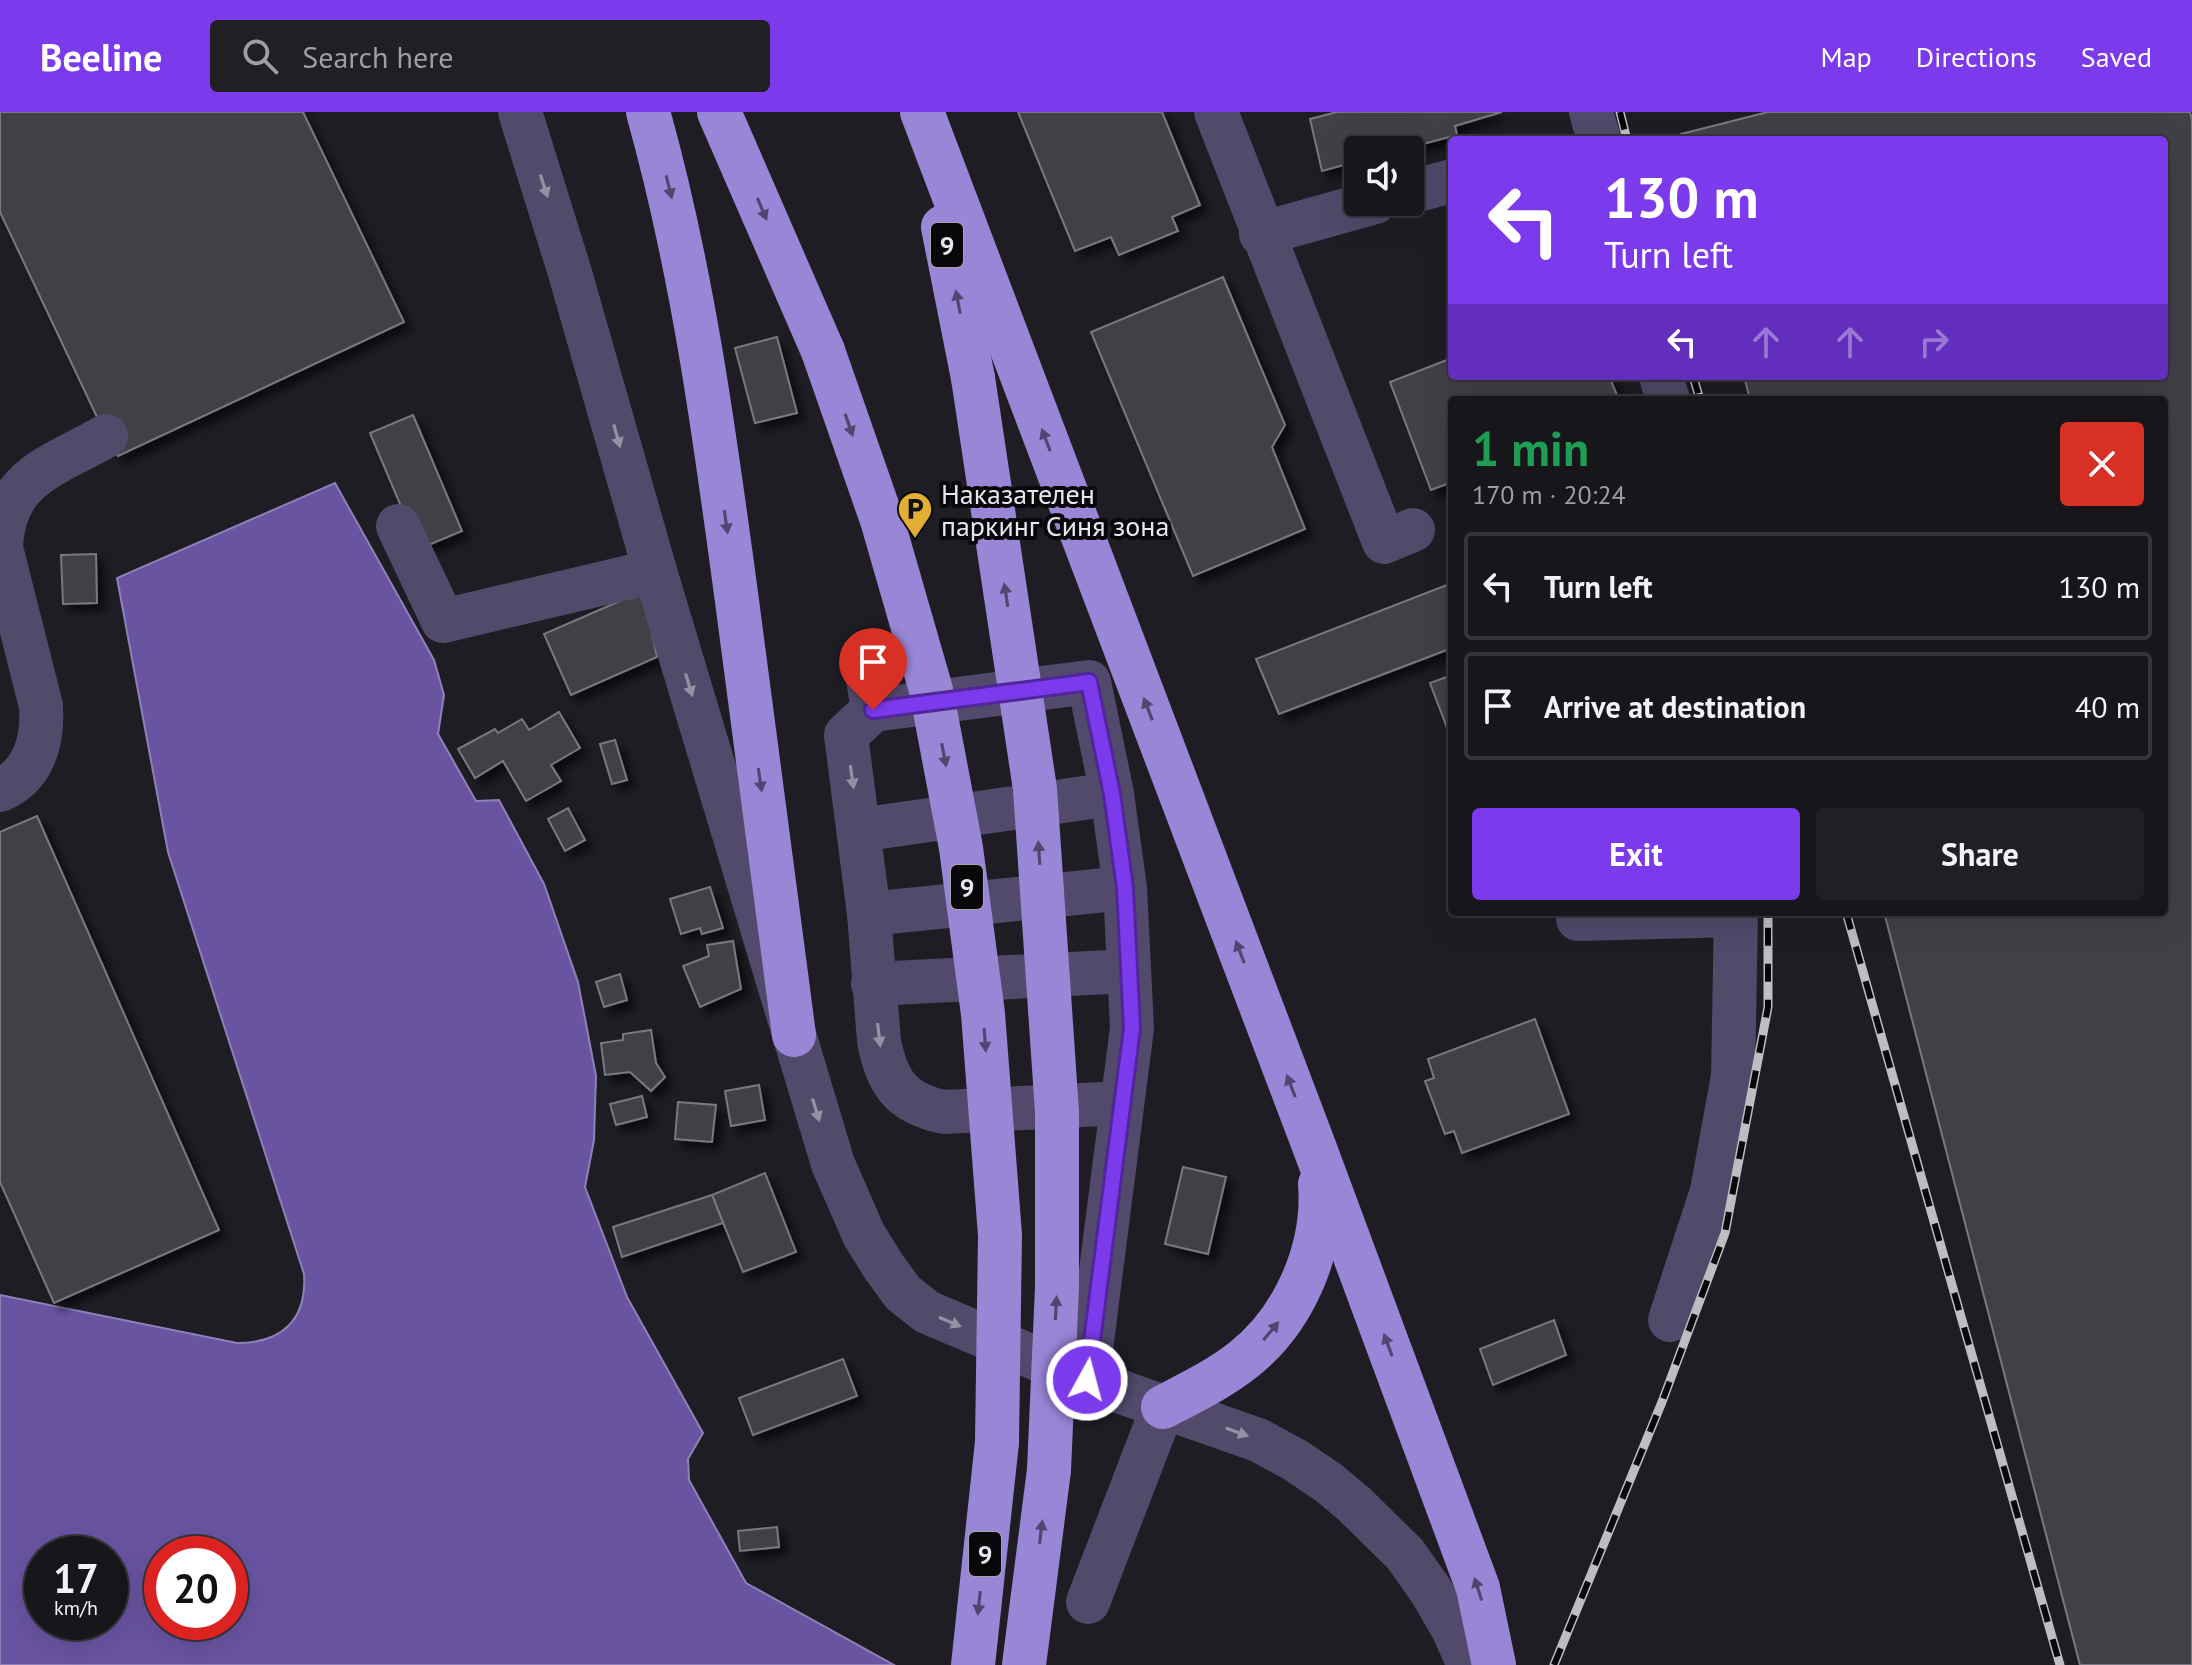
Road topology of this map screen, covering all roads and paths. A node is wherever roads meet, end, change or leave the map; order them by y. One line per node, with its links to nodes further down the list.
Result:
1 (520, 112): 15 (lane, one-way to 15)
2 (648, 112): 28 (highway, one-way to 28)
3 (719, 112): 35 (highway, 9, one-way to 35, bridge)
4 (921, 112): 30 (highway, one-way to 4); 36 (highway, 9, one-way to 4, bridge)
5 (1216, 112): 11 (lane)
6 (1591, 112): 7 (lane)
7 (1597, 136)
8 (1448, 182): 9 (lane)
9 (1424, 188)
10 (1344, 211): 11 (lane)
11 (1261, 234): 14 (lane)
12 (106, 436): 18 (lane)
13 (398, 526): 15 (lane)
14 (1413, 530)
15 (655, 571): 28 (lane, one-way to 28)
16 (864, 655): 17 (lane)
17 (873, 710): 19 (lane); 20 (lane, one-way to 20)
18 (0, 790)
19 (1112, 794): 20 (lane); 21 (lane)
20 (859, 830): 22 (lane)
21 (1125, 888): 22 (lane); 26 (lane)
22 (869, 914): 27 (lane)
23 (1657, 916): 25 (lane)
24 (1736, 916): 31 (lane)
25 (1578, 919)
26 (1129, 971): 27 (lane); 29 (lane)
27 (873, 984): 29 (lane, one-way to 29)
28 (794, 1035): 32 (lane, one-way to 32)
29 (1122, 1103): 32 (lane)
30 (1314, 1146): 33 (highway, one-way to 30); 38 (highway, one-way to 30)
31 (1670, 1320)
32 (1087, 1380): 33 (lane)
33 (1163, 1407): 34 (lane); 37 (lane, one-way to 37)
34 (1088, 1602)
35 (973, 1665)
36 (1024, 1665)
37 (1469, 1665)
38 (1494, 1665)

